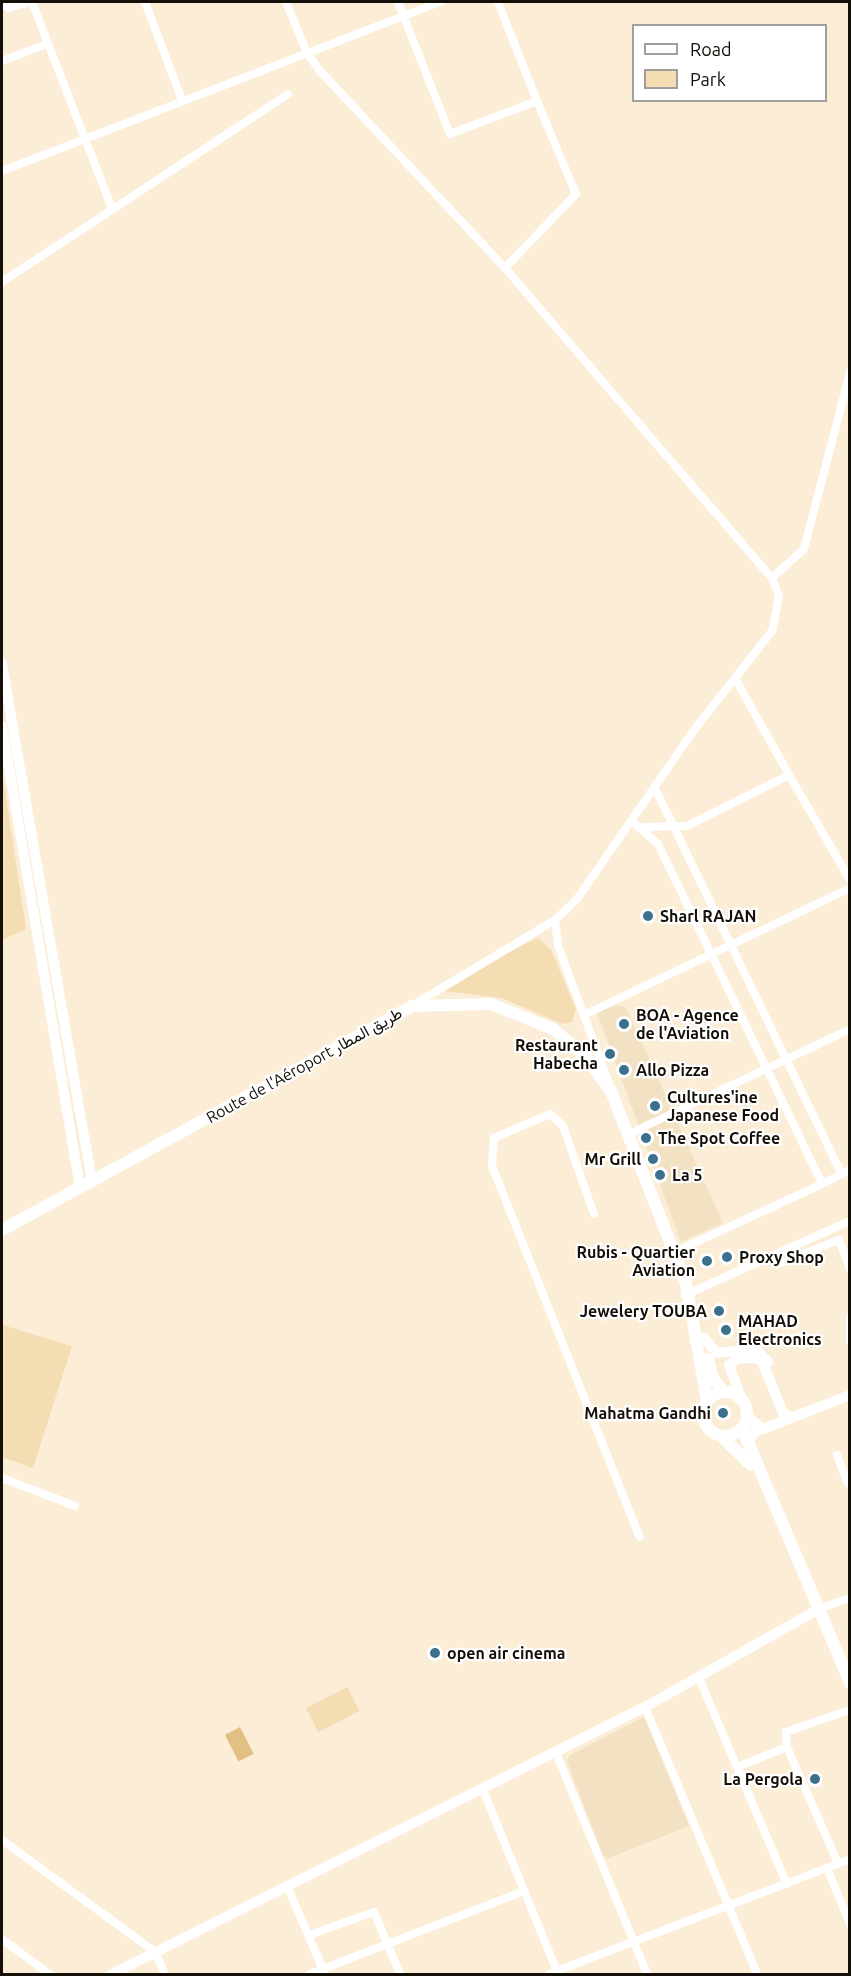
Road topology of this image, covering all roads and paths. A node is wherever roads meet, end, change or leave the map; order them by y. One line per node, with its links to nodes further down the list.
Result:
1 (2, 2): 2 (street)
2 (31, 2): 9 (street)
3 (146, 2): 13 (street)
4 (286, 2): 10 (street)
5 (398, 2): 8 (street)
6 (441, 2): 8 (street)
7 (498, 2): 14 (street)
8 (404, 17): 10 (street); 14 (street)
9 (47, 44): 11 (street); 15 (street)
10 (306, 53): 13 (street); 18 (street)
11 (2, 61)
12 (288, 94): 17 (street)
13 (182, 100): 15 (street)
14 (537, 101): 18 (street)
15 (84, 139): 16 (street); 17 (street)
16 (2, 171)
17 (112, 208): 19 (street)
18 (505, 268): 21 (street)
19 (2, 282)
20 (849, 372): 21 (street)
21 (772, 578): 23 (street)
22 (2, 664): 32 (street)
23 (736, 680): 25 (street); 26 (street)
24 (2, 726): 32 (street)
25 (789, 775): 29 (street); 30 (street)
26 (654, 788): 27 (street); 29 (street)
27 (633, 822): 28 (street); 33 (street)
28 (644, 827): 29 (street); 35 (street)
29 (675, 828): 34 (street)
30 (849, 880)
31 (849, 888): 34 (street)
32 (40, 916): 44 (street); 46 (street)
33 (555, 920): 36 (street); 37 (street)
34 (731, 945): 35 (street); 39 (street)
35 (714, 954): 37 (street); 40 (street)
36 (412, 1006): 41 (main road, Route de l'Aéroport طريق المطار); 44 (main road, Route de l'Aéroport طريق المطار)
37 (584, 1015): 41 (street)
38 (849, 1029): 39 (street)
39 (787, 1061): 40 (street); 43 (street)
40 (767, 1070): 42 (street); 45 (street)
41 (611, 1091): 42 (main road, Route de l'Aéroport طريق المطار)
42 (629, 1134): 50 (main road, Route de l'Aéroport طريق المطار)
43 (846, 1172): 45 (street)
44 (92, 1182): 46 (main road, Route de l'Aéroport طريق المطار)
45 (822, 1184): 50 (street)
46 (80, 1188): 49 (main road, Route de l'Aéroport طريق المطار)
47 (594, 1215): 71 (street)
48 (849, 1221): 53 (street)
49 (2, 1230)
50 (675, 1251): 53 (main road, Route de l'Aéroport طريق المطار)
51 (778, 1264): 52 (street)
52 (849, 1269)
53 (688, 1290): 55 (main road, Route de l'Aéroport طريق المطار); 60 (main road, Route de l'Aéroport طريق المطار)
54 (849, 1317): 56 (street)
55 (704, 1338): 57 (main road, Route de l'Aéroport طريق المطار); 61 (street)
56 (849, 1341)
57 (724, 1392): 59 (main road); 60 (main road)
58 (849, 1395): 61 (street)
59 (741, 1398): 61 (street); 62 (main road)
60 (707, 1401): 64 (main road)
61 (795, 1417): 63 (street)
62 (744, 1422): 63 (street); 64 (main road); 65 (main road)
63 (758, 1428): 65 (main road)
64 (720, 1435): 69 (main road)
65 (747, 1441): 69 (main road)
66 (837, 1455): 68 (street)
67 (2, 1478): 70 (street)
68 (849, 1484)
69 (771, 1497): 73 (main road)
70 (75, 1506)
71 (640, 1537)
72 (849, 1598): 73 (street)
73 (819, 1609): 74 (street); 75 (main road)
74 (699, 1678): 76 (street); 80 (street)
75 (849, 1683)
76 (645, 1707): 79 (street); 89 (street)
77 (849, 1710): 78 (street)
78 (787, 1748): 80 (street); 84 (street)
79 (556, 1753): 81 (street); 93 (street)
80 (737, 1767): 86 (street)
81 (483, 1790): 87 (street); 88 (street)
82 (2, 1840): 95 (street)
83 (849, 1859): 84 (street)
84 (838, 1863): 85 (street)
85 (827, 1868): 86 (street); 90 (street)
86 (787, 1884): 89 (street)
87 (287, 1886): 91 (street); 95 (street)
88 (524, 1891): 94 (street); 97 (street)
89 (728, 1905): 93 (street); 104 (street)
90 (849, 1924)
91 (309, 1935): 94 (street); 96 (street)
92 (2, 1939): 98 (street)
93 (634, 1942): 97 (street); 103 (street)
94 (388, 1944): 96 (street); 102 (street)
95 (155, 1952): 99 (street); 100 (street)
96 (324, 1972): 101 (street)
97 (555, 1973)
98 (49, 1974)
99 (112, 1974)
100 (165, 1974)
101 (310, 1974)
102 (400, 1974)
103 (647, 1974)
104 (757, 1974)

